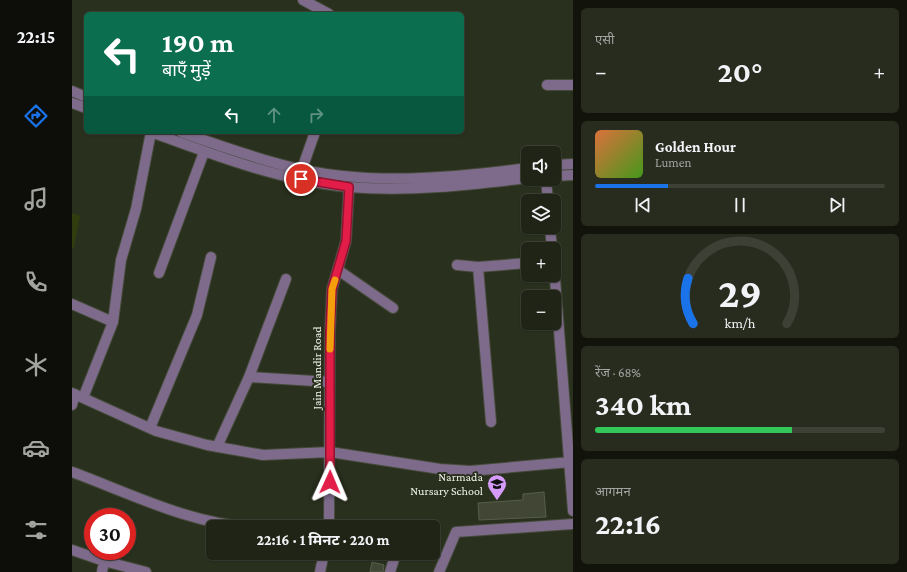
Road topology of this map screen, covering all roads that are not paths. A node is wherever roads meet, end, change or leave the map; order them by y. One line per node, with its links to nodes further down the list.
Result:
1 (303, 0): 2 (street)
2 (325, 12)
3 (547, 85): 4 (street)
4 (573, 86)
5 (72, 91): 6 (street)
6 (84, 95)
7 (72, 103): 8 (street)
8 (84, 107)
9 (151, 134): 32 (street)
10 (156, 134): 13 (street)
11 (188, 134): 16 (street)
12 (314, 134): 16 (street)
13 (204, 152): 21 (street); 27 (street)
14 (573, 164): 15 (street)
15 (561, 165)
16 (302, 169): 17 (street)
17 (521, 169)
18 (573, 175): 19 (street)
19 (561, 176)
20 (521, 179): 21 (street)
21 (349, 187): 26 (street, Jain Mandir Road)
22 (212, 258): 38 (street)
23 (521, 264): 25 (street)
24 (457, 265): 25 (street)
25 (478, 267): 37 (street)
26 (338, 270): 31 (street); 34 (street, Jain Mandir Road)
27 (160, 273)
28 (286, 279): 33 (street)
29 (555, 282): 41 (street)
30 (72, 304): 32 (street)
31 (393, 308)
32 (113, 322): 35 (street)
33 (249, 377): 34 (street); 39 (street)
34 (330, 382): 40 (street, Jain Mandir Road)
35 (76, 395): 36 (street); 38 (street)
36 (72, 405)
37 (491, 422)
38 (150, 428): 39 (street)
39 (217, 447): 40 (street)
40 (330, 452): 41 (street); 45 (street, Jain Mandir Road)
41 (571, 467): 43 (street)
42 (72, 472): 44 (street)
43 (573, 511)
44 (206, 520)
45 (329, 520)
46 (573, 524): 55 (street)
47 (72, 550): 50 (street)
48 (323, 560): 53 (street)
49 (394, 560): 54 (street)
50 (104, 562): 51 (street); 52 (street)
51 (102, 572)
52 (146, 572)
53 (320, 572)
54 (390, 572)
55 (439, 572)

